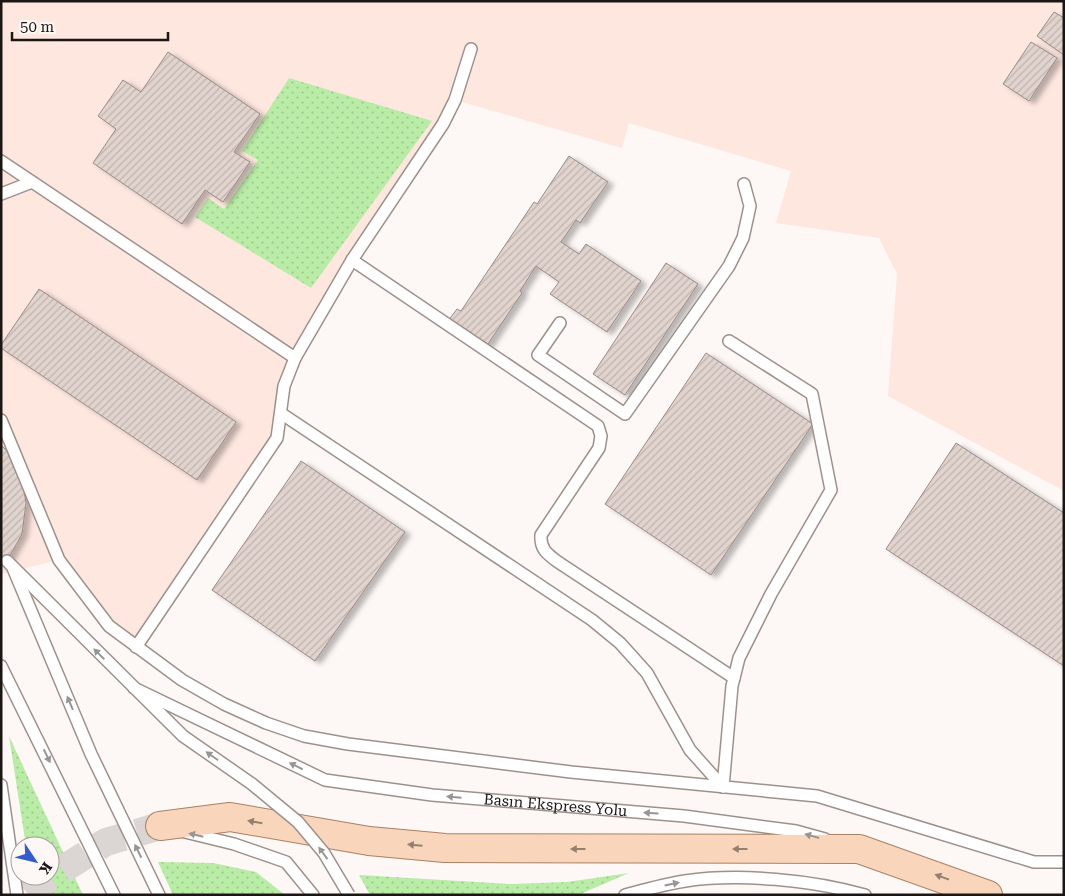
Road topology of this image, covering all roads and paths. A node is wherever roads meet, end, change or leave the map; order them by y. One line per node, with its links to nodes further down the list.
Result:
1 (471, 50): 6 (lane)
2 (1, 161): 3 (lane)
3 (32, 182): 5 (lane); 9 (lane)
4 (744, 184): 7 (lane)
5 (1, 194)
6 (352, 260): 9 (lane); 14 (lane)
7 (560, 323)
8 (729, 341): 14 (lane)
9 (295, 358): 10 (lane)
10 (282, 414): 12 (lane); 16 (lane)
11 (1, 420): 12 (lane)
12 (136, 647): 16 (lane)
13 (1, 666): 22 (lane, one-way to 22)
14 (734, 678): 16 (lane)
15 (134, 688): 19 (lane, Basın Ekspress Yolu, one-way to 15); 23 (lane); 25 (lane, one-way to 15, bridge)
16 (723, 787): 20 (lane)
17 (2, 790): 21 (lane)
18 (160, 826): 19 (main road, one-way to 18); 24 (lane, one-way to 18)
19 (859, 849): 28 (main road, Basın Ekspress Yolu, one-way to 19)
20 (1064, 862)
21 (17, 895)
22 (114, 895)
23 (159, 895)
24 (314, 895)
25 (349, 895)
26 (624, 895): 27 (lane, one-way to 27)
27 (865, 895)
28 (988, 895)

